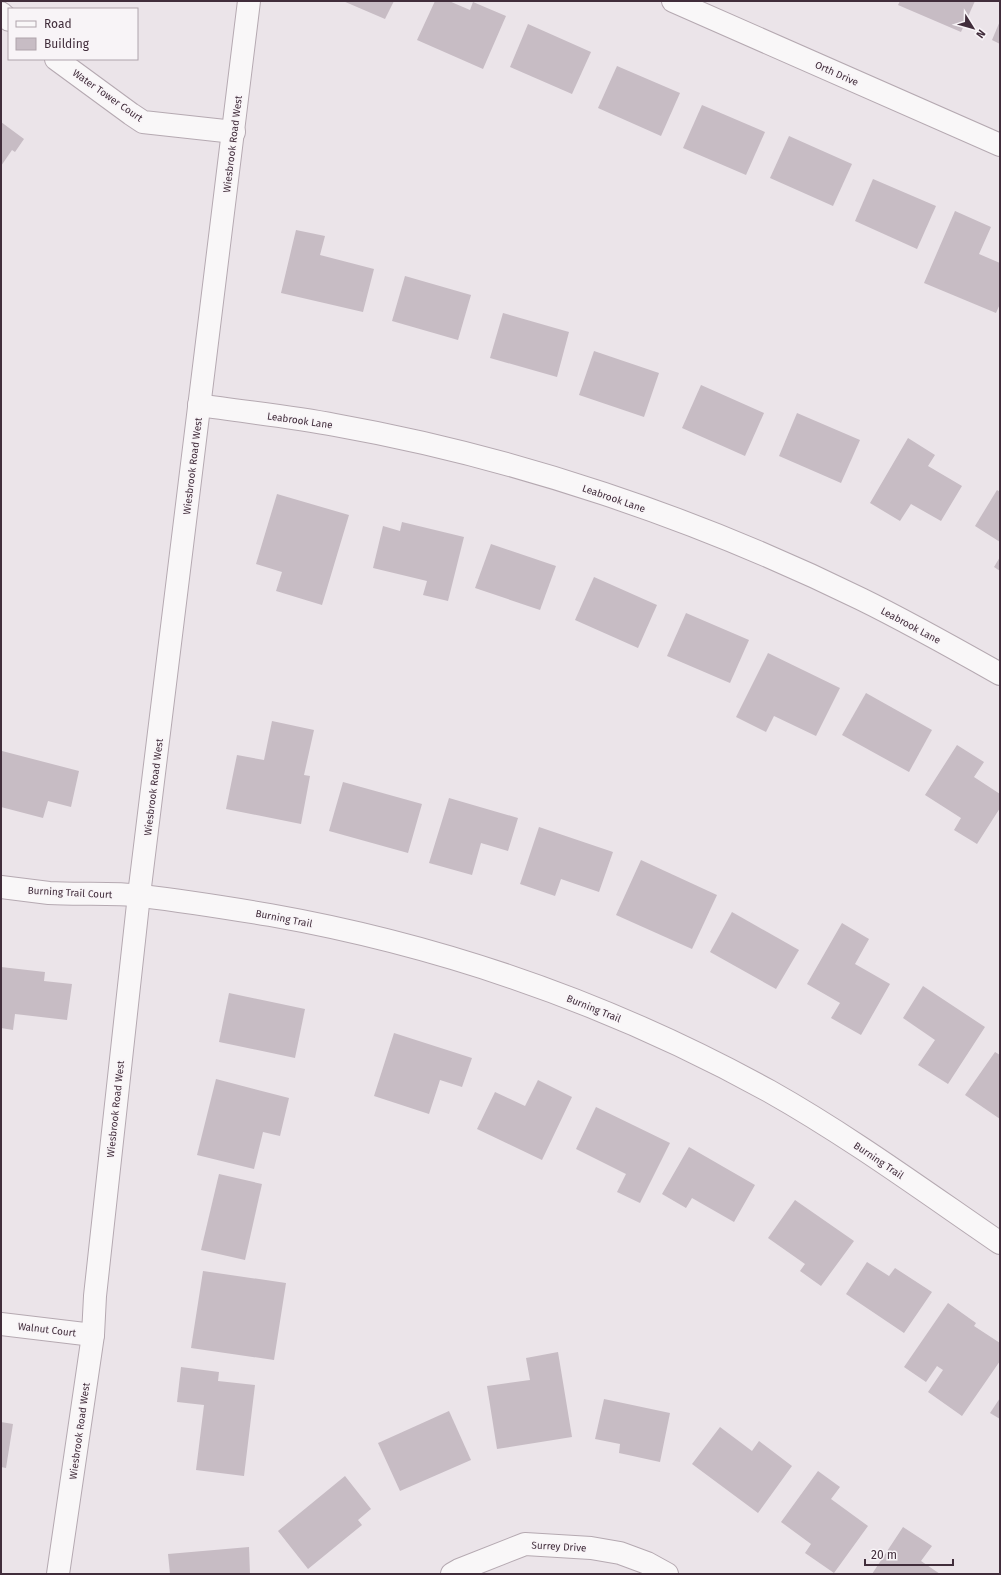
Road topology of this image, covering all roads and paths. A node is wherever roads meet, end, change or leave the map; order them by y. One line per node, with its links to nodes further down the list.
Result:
1 (249, 1): 4 (street, Wiesbrook Road West)
2 (673, 1): 5 (street, Orth Drive)
3 (57, 60): 4 (street, Water Tower Court)
4 (234, 132): 6 (street, Wiesbrook Road West)
5 (1000, 146)
6 (199, 406): 7 (street, Leabrook Lane); 9 (street, Wiesbrook Road West)
7 (1000, 674)
8 (1, 887): 9 (street, Burning Trail Court)
9 (139, 896): 10 (street, Burning Trail); 12 (street, Wiesbrook Road West)
10 (1000, 1243)
11 (1, 1324): 12 (street, Walnut Court)
12 (93, 1335): 13 (street, Wiesbrook Road West)
13 (58, 1574)
14 (452, 1574): 15 (street, Surrey Drive)
15 (667, 1574)

